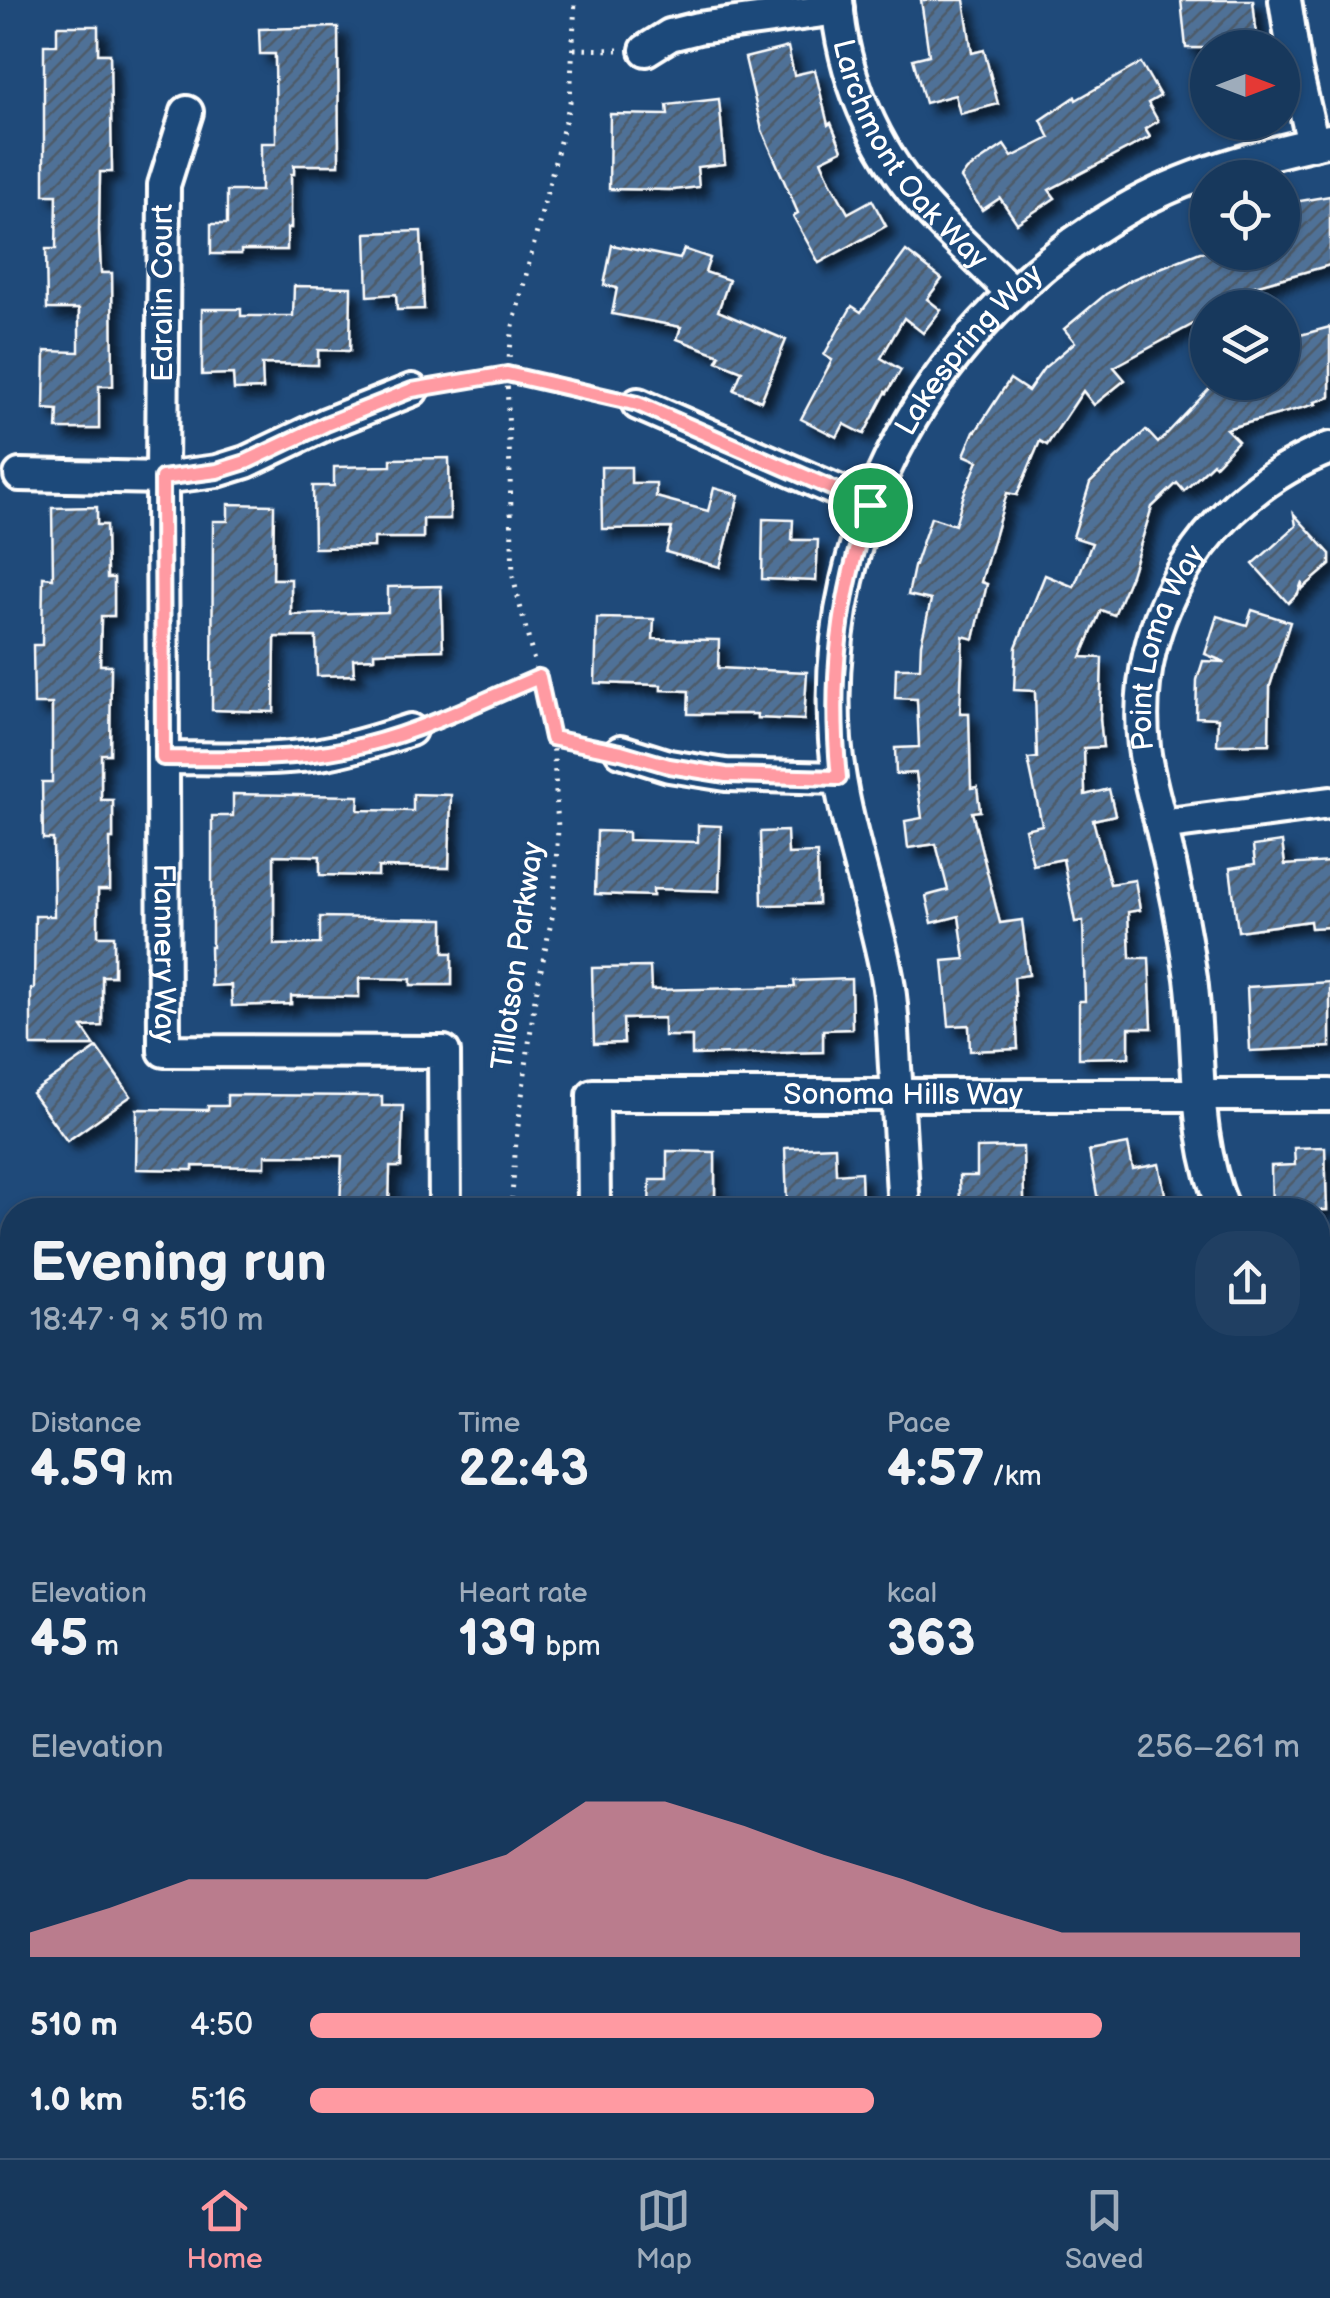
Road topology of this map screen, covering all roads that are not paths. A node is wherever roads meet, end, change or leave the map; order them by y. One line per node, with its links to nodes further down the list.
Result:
1 (1284, 0): 5 (street)
2 (837, 4): 3 (street); 6 (street, Larchmont Oak Way)
3 (646, 50)
4 (187, 112): 11 (street, Edralin Court)
5 (1322, 142): 6 (street, Lakespring Way)
6 (1012, 292): 12 (street, Lakespring Way)
7 (412, 390): 11 (street)
8 (638, 404): 12 (street)
9 (1330, 448): 18 (street, Point Loma Way)
10 (20, 475): 11 (street)
11 (162, 478): 15 (street, Flannery Way)
12 (870, 505): 16 (street, Lakespring Way)
13 (410, 730): 15 (street)
14 (621, 752): 16 (street)
15 (163, 758): 22 (street, Flannery Way)
16 (839, 778): 21 (street, Lakespring Way)
17 (1330, 803): 18 (street)
18 (1161, 825): 19 (street, Point Loma Way)
19 (1199, 1095): 20 (street, Sonoma Hills Way); 21 (street, Sonoma Hills Way); 25 (street, Point Loma Way)
20 (1330, 1095)
21 (897, 1096): 23 (street, Sonoma Hills Way); 24 (street, Lakespring Way)
22 (444, 1198)
23 (594, 1198)
24 (903, 1198)
25 (1219, 1198)

